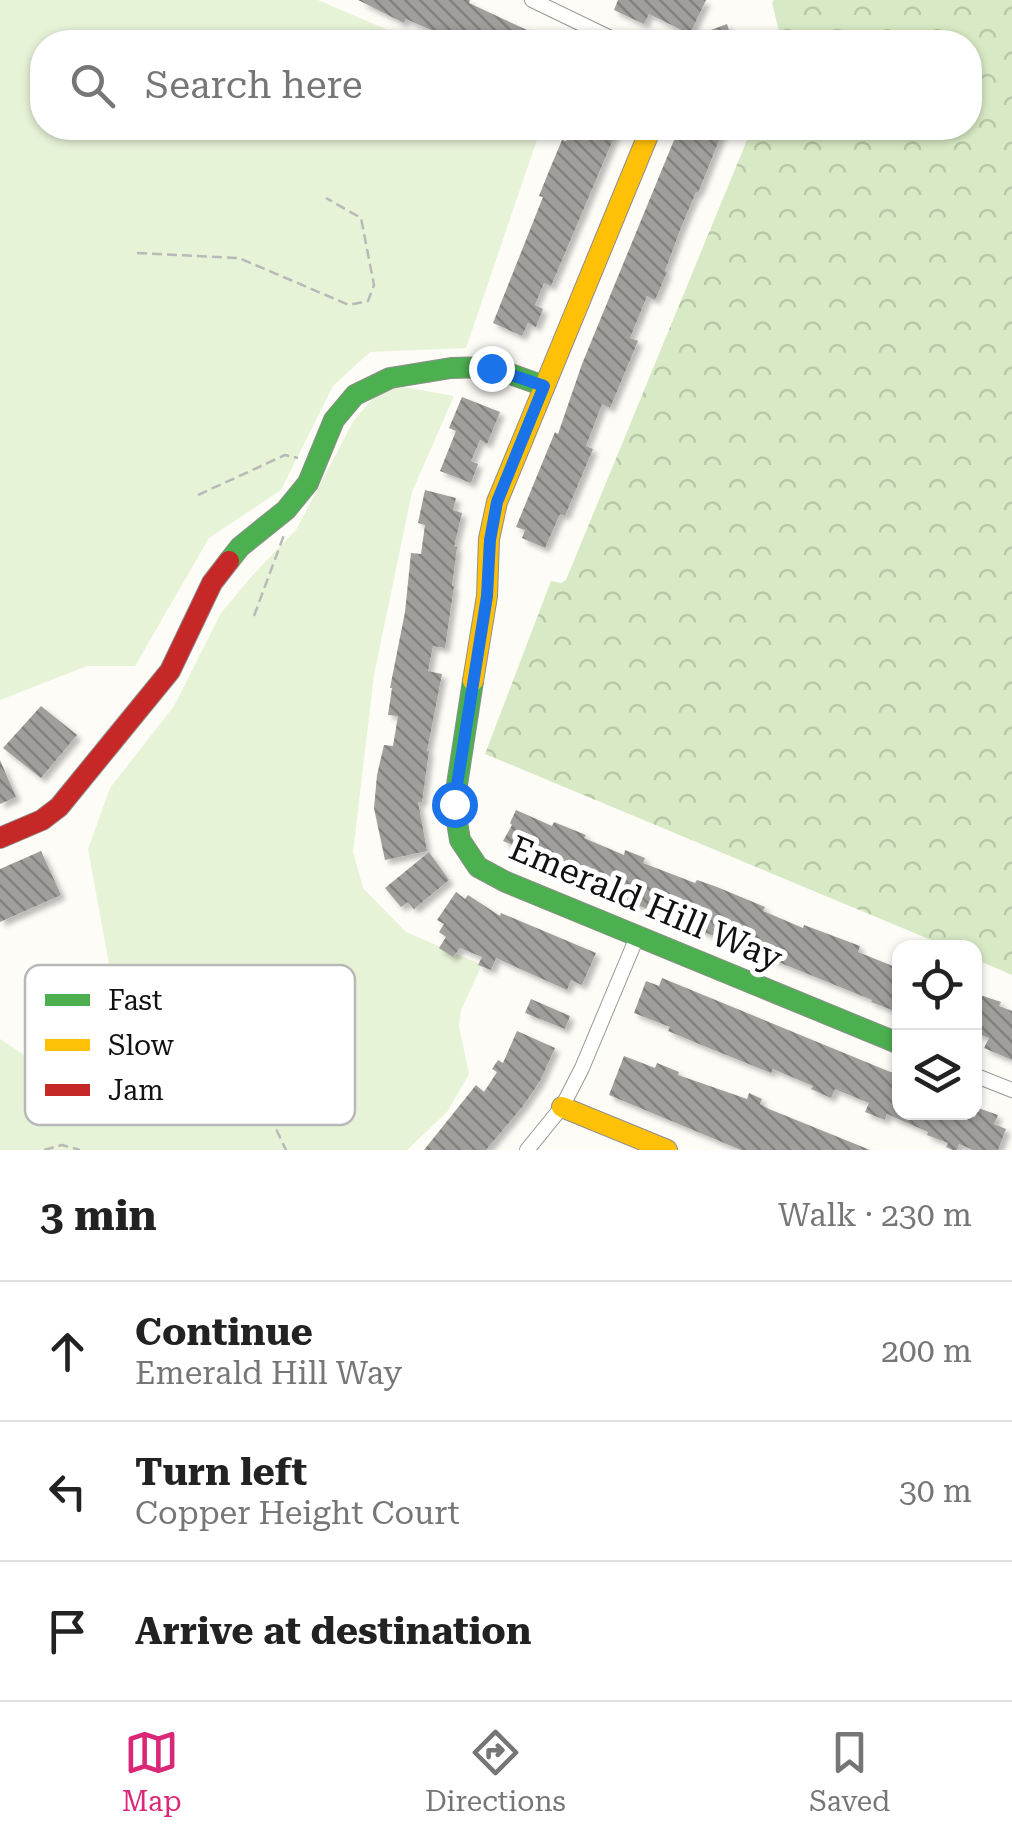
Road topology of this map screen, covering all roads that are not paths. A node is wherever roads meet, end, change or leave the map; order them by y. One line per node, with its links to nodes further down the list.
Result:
1 (532, 0): 2 (street)
2 (594, 30)
3 (647, 140): 4 (street, Emerald Hill Way)
4 (544, 386): 5 (street); 6 (street, Emerald Hill Way)
5 (0, 838)
6 (638, 937): 7 (street, Emerald Hill Way); 10 (street)
7 (892, 1041)
8 (982, 1077): 9 (street)
9 (1012, 1090)
10 (562, 1107): 11 (street); 12 (street)
11 (527, 1150)
12 (667, 1150)

